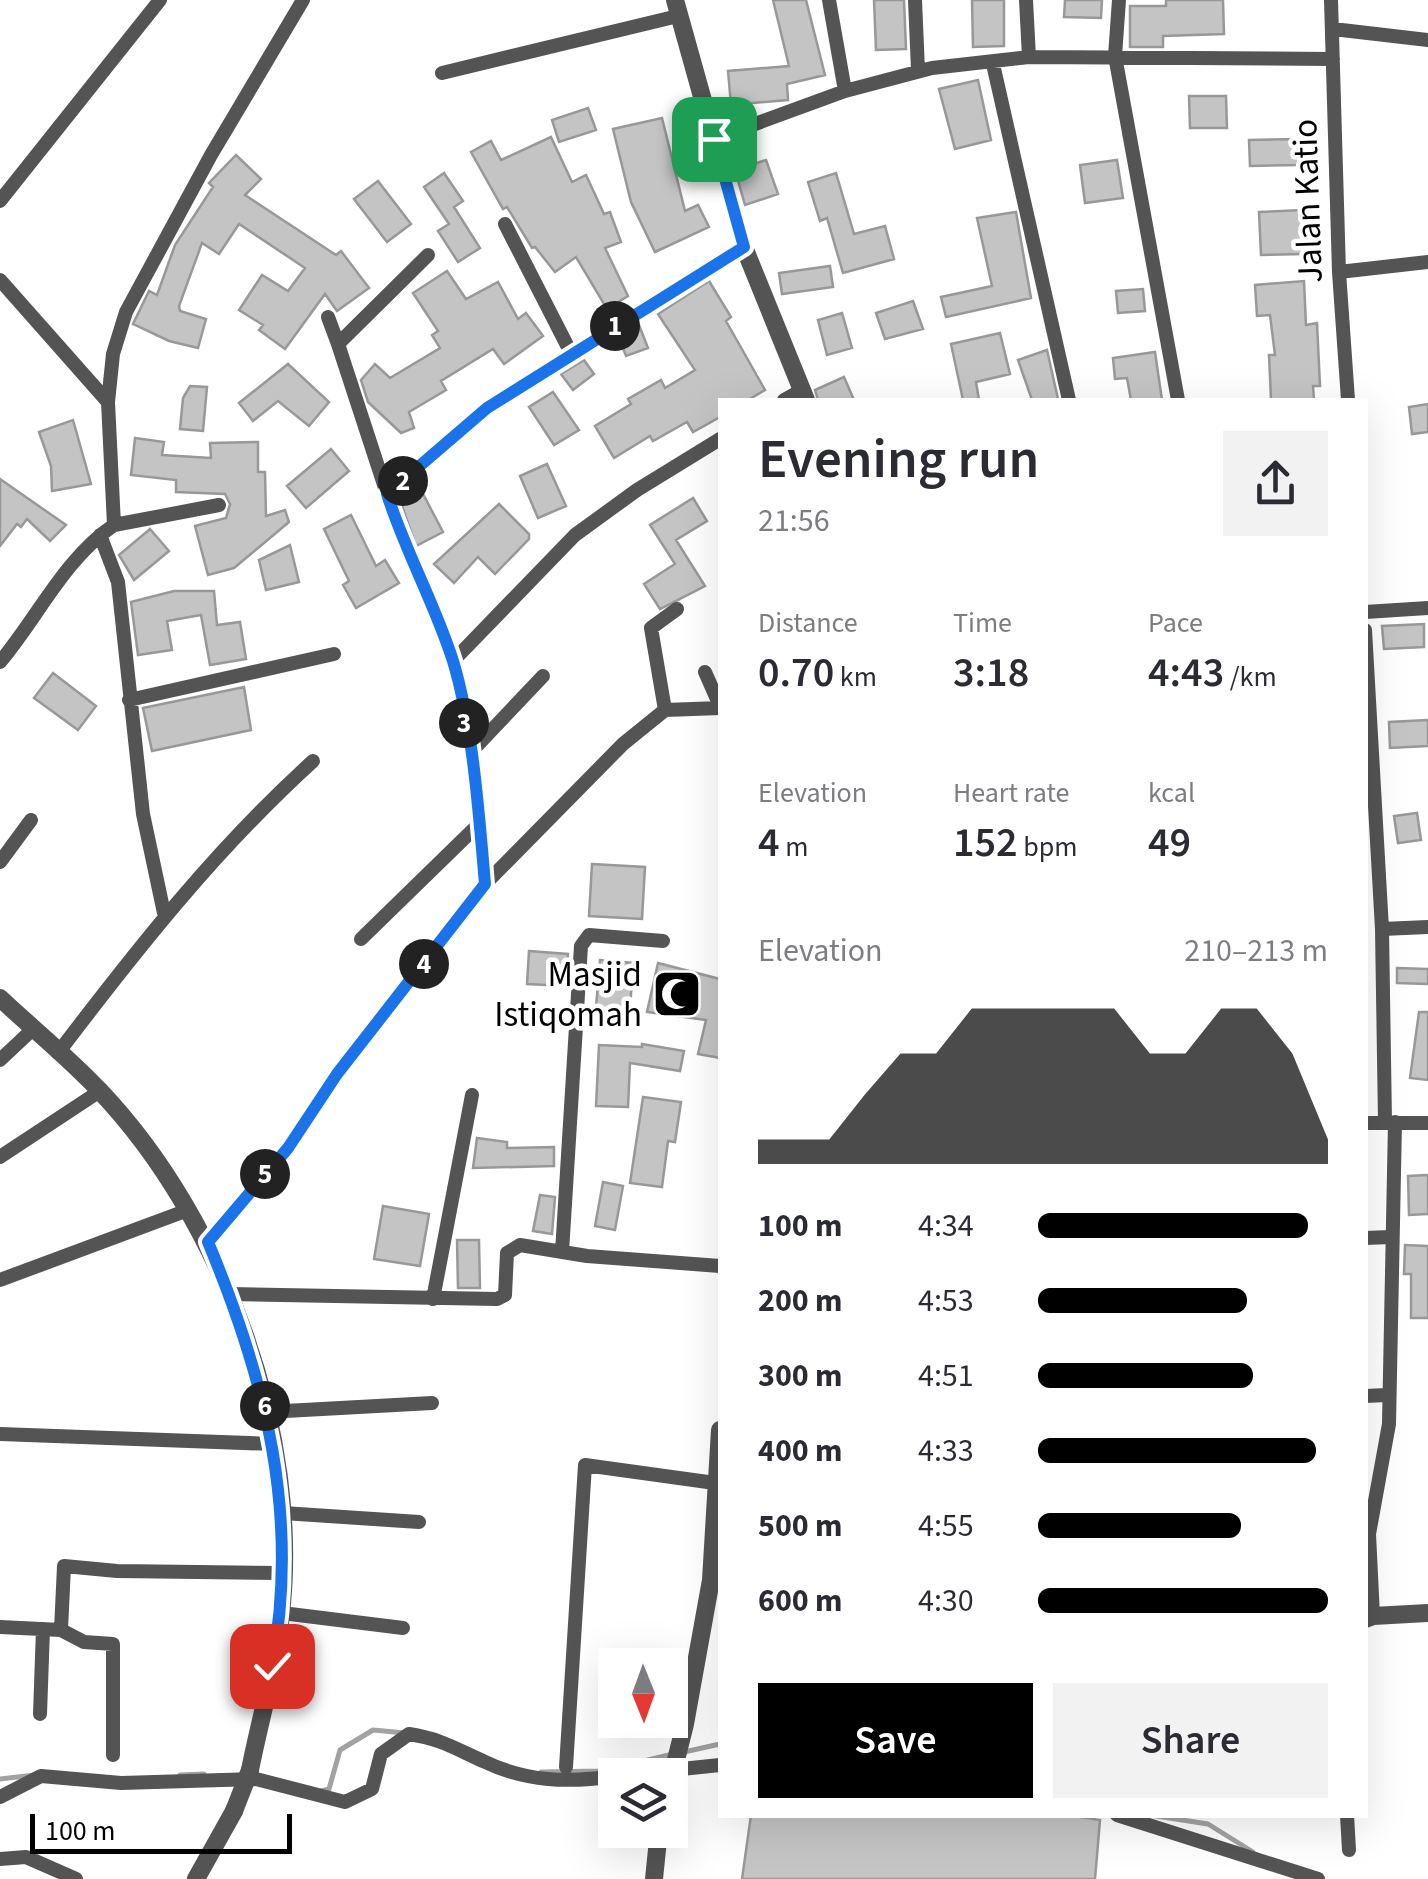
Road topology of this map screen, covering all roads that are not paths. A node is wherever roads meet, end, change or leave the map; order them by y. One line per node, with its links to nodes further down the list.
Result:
1 (160, 0): 19 (street)
2 (303, 0): 33 (street)
3 (829, 0): 17 (street)
4 (914, 0): 15 (street)
5 (1026, 0): 12 (street)
6 (1119, 0): 11 (street)
7 (1331, 0): 9 (street, Jalan Katio)
8 (676, 8): 16 (street); 18 (street)
9 (1332, 30): 10 (street); 13 (street, Jalan Katio)
10 (1428, 40)
11 (1116, 56): 12 (street); 13 (street); 31 (street)
12 (1029, 58): 14 (street)
13 (1333, 59): 24 (street, Jalan Katio)
14 (993, 64): 15 (street); 30 (street)
15 (918, 70): 17 (street)
16 (442, 72)
17 (845, 91): 18 (street)
18 (714, 139): 21 (street)
19 (0, 201)
20 (505, 224): 28 (street)
21 (744, 247): 28 (street); 29 (street)
22 (428, 255): 27 (street)
23 (1428, 262): 24 (street)
24 (1338, 272): 32 (street, Jalan Katio)
25 (0, 280): 33 (street)
26 (328, 318): 27 (street)
27 (338, 344): 35 (street)
28 (571, 353): 35 (street)
29 (804, 395)
30 (1069, 398)
31 (1178, 398)
32 (1348, 398)
33 (108, 402): 37 (street)
34 (718, 440): 43 (street)
35 (387, 494): 43 (street)
36 (219, 504): 37 (street)
37 (114, 525): 38 (street)
38 (100, 534): 44 (street); 48 (street)
39 (1428, 608): 41 (street)
40 (677, 609): 51 (street)
41 (1368, 612)
42 (334, 654): 48 (street)
43 (453, 661): 52 (street)
44 (0, 662)
45 (705, 672): 49 (street)
46 (543, 676): 52 (street)
47 (1368, 683): 60 (street)
48 (129, 700): 58 (street)
49 (718, 702)
50 (718, 707): 51 (street)
51 (665, 710): 57 (street)
52 (470, 754): 55 (street)
53 (313, 761): 58 (street)
54 (31, 820): 56 (street)
55 (480, 824): 57 (street); 61 (street)
56 (0, 862)
57 (485, 884): 76 (street)
58 (164, 914): 65 (street)
59 (1428, 927): 60 (street)
60 (1382, 929): 69 (street)
61 (361, 939)
62 (662, 941): 77 (street)
63 (0, 998): 64 (street)
64 (33, 1029): 65 (street); 66 (street)
65 (58, 1053): 67 (street)
66 (0, 1060)
67 (100, 1091): 72 (street); 73 (street)
68 (472, 1095): 81 (street)
69 (1390, 1122): 70 (street); 71 (street); 74 (street)
70 (1368, 1123)
71 (1428, 1123)
72 (0, 1157)
73 (188, 1210): 76 (street); 79 (street)
74 (1392, 1237): 75 (street); 82 (street)
75 (1368, 1238)
76 (208, 1242): 80 (street)
77 (562, 1252): 78 (street); 81 (street)
78 (718, 1266)
79 (0, 1280)
80 (230, 1294): 81 (street); 85 (street)
81 (433, 1299)
82 (1386, 1395): 83 (street); 96 (street)
83 (1368, 1396)
84 (432, 1402): 85 (street)
85 (268, 1412): 87 (street)
86 (0, 1434): 87 (street)
87 (273, 1444): 90 (street)
88 (718, 1451): 89 (street)
89 (715, 1483): 93 (street); 105 (street)
90 (283, 1514): 91 (street); 92 (street)
91 (418, 1522)
92 (282, 1573): 94 (street); 100 (street)
93 (716, 1581): 103 (street)
94 (282, 1613): 98 (street); 115 (street, bridge)
95 (1428, 1613): 96 (street)
96 (1369, 1618)
97 (0, 1628): 99 (street)
98 (403, 1628)
99 (43, 1630): 100 (street); 101 (street)
100 (61, 1630): 102 (street)
101 (40, 1714)
102 (113, 1755)
103 (677, 1758)
104 (718, 1765): 106 (street)
105 (566, 1767)
106 (688, 1770)
107 (598, 1779): 108 (street)
108 (0, 1797)
109 (1126, 1818): 117 (street)
110 (1347, 1818): 112 (street)
111 (657, 1848): 116 (street)
112 (1349, 1850)
113 (0, 1859): 114 (street)
114 (76, 1879)
115 (196, 1879)
116 (654, 1879)
117 (1318, 1879)

